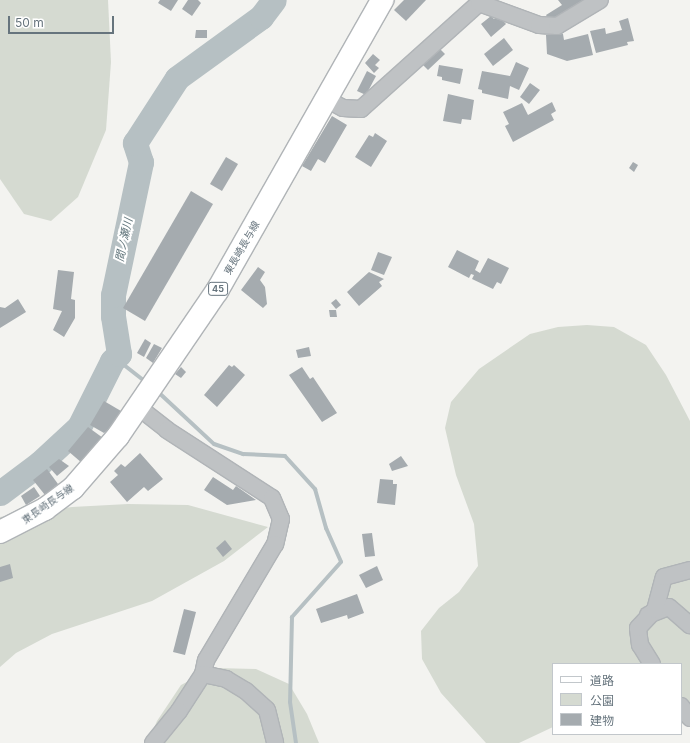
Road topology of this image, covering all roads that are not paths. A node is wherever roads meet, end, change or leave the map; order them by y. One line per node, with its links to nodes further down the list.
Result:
1 (382, 0): 3 (main road, 東長崎長与線 / 45)
2 (600, 0): 3 (street)
3 (326, 99): 4 (main road, 東長崎長与線 / 45)
4 (138, 407): 5 (main road, 東長崎長与線 / 45); 10 (street)
5 (0, 532)
6 (690, 570): 7 (street)
7 (648, 615): 8 (street); 9 (street)
8 (690, 625)
9 (651, 663)
10 (202, 674): 13 (street); 14 (street)
11 (682, 707): 12 (street)
12 (690, 718)
13 (153, 743)
14 (275, 743)

